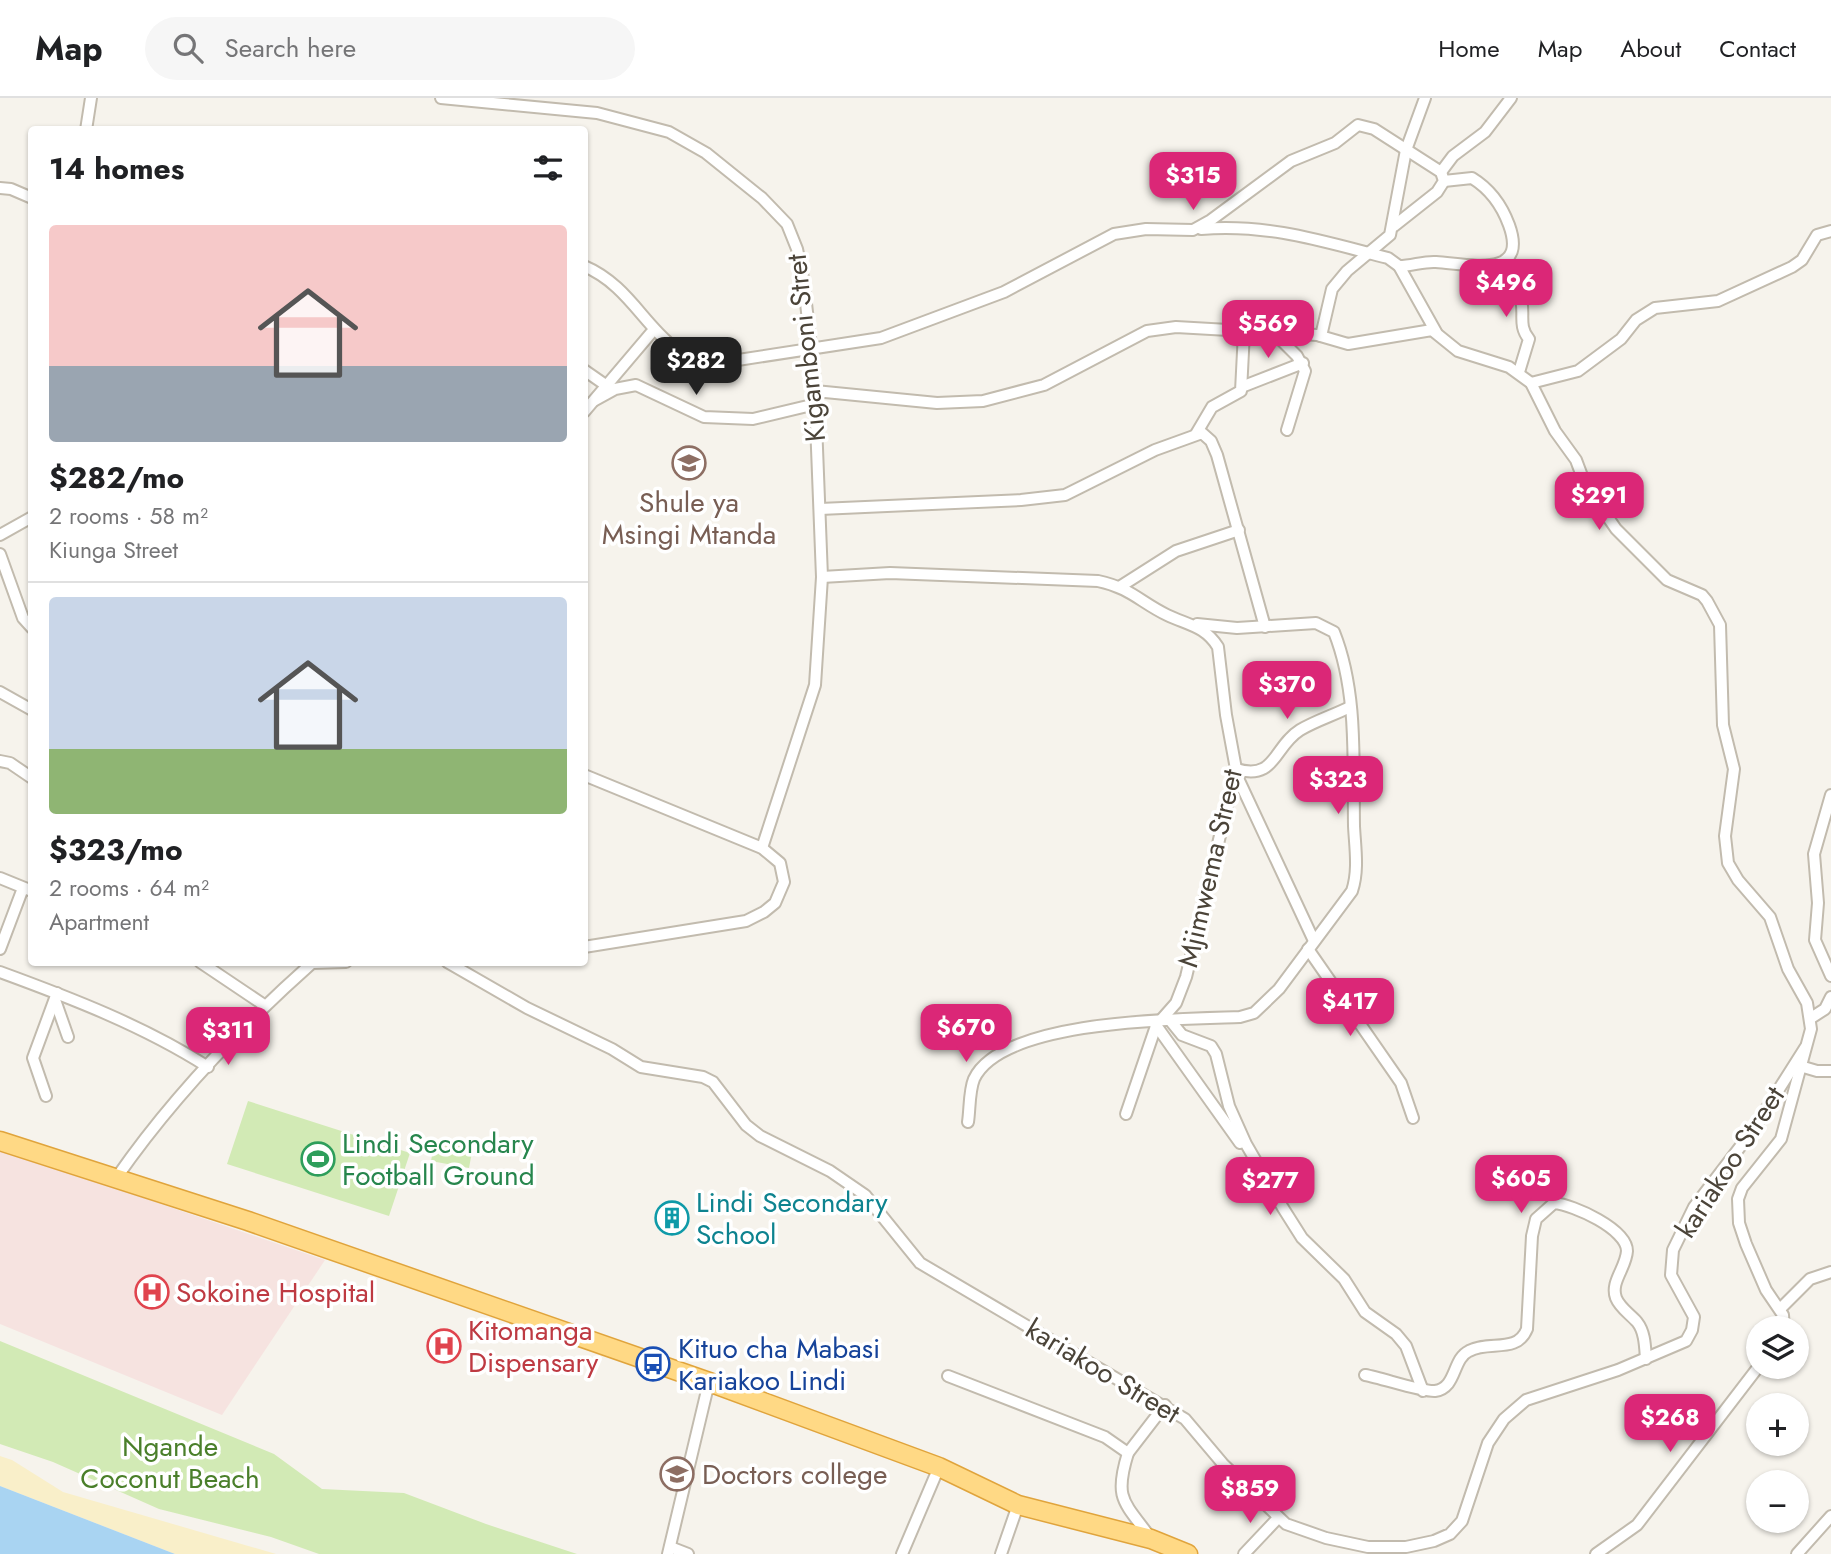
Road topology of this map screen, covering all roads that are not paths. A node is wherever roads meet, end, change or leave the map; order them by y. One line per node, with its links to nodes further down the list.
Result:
1 (90, 98): 5 (street)
2 (441, 98): 22 (street, Kigamboni Stret)
3 (1425, 98): 6 (street)
4 (1511, 98): 7 (street)
5 (86, 126)
6 (1406, 150): 7 (street); 10 (street); 11 (street)
7 (1442, 176): 10 (street); 15 (street)
8 (0, 188): 9 (street)
9 (28, 196)
10 (1394, 226): 13 (street)
11 (1193, 230): 13 (street); 22 (street)
12 (1831, 232): 26 (street)
13 (1367, 253): 14 (street); 21 (street)
14 (1399, 266): 15 (street); 18 (street)
15 (1493, 266): 24 (street)
16 (588, 268): 22 (street)
17 (1244, 332): 20 (street); 28 (street); 29 (street)
18 (1436, 332): 21 (street); 24 (street)
19 (651, 333): 27 (street)
20 (1274, 333): 21 (street); 23 (street)
21 (1321, 336)
22 (811, 348): 29 (street, Kigamboni Stret)
23 (1303, 363): 28 (street); 33 (street)
24 (1519, 372): 26 (street)
25 (588, 373): 27 (street)
26 (1531, 383): 67 (street)
27 (607, 386): 30 (street)
28 (1244, 386): 34 (street)
29 (815, 391): 31 (street, Kigamboni Stret)
30 (595, 400): 31 (street); 32 (street)
31 (816, 404): 35 (street, Kigamboni Stret)
32 (588, 408)
33 (1287, 430)
34 (1196, 434): 35 (street); 37 (street)
35 (820, 509): 40 (street, Kigamboni Stret)
36 (28, 519): 38 (street)
37 (1239, 530): 41 (street); 44 (street)
38 (0, 535)
39 (0, 554): 42 (street)
40 (822, 577): 41 (street, Mjimwema Street); 53 (street, Kigamboni Stret)
41 (1121, 586): 43 (street, Mjimwema Street)
42 (28, 624)
43 (1196, 624): 44 (street); 49 (street, Mjimwema Street)
44 (1265, 627): 46 (street)
45 (0, 692): 47 (street)
46 (1350, 707): 49 (street); 56 (street)
47 (28, 708)
48 (1, 761): 50 (street)
49 (1236, 771): 56 (street); 68 (street, Mjimwema Street)
50 (28, 776)
51 (588, 777): 53 (street)
52 (1831, 795): 63 (street)
53 (762, 848): 57 (street)
54 (0, 878): 55 (street)
55 (27, 889): 58 (street)
56 (1311, 945): 68 (street); 76 (street)
57 (588, 946)
58 (0, 949)
59 (206, 966): 66 (street)
60 (308, 966): 66 (street)
61 (454, 966): 90 (street, kariakoo Street)
62 (0, 972): 64 (street)
63 (1831, 976)
64 (56, 996): 69 (street); 72 (street); 74 (street)
65 (1831, 997): 67 (street)
66 (264, 1005): 72 (street)
67 (1811, 1018): 70 (street)
68 (1160, 1021): 75 (street, Mjimwema Street); 77 (street); 80 (street); 80 (street)
69 (68, 1037)
70 (1805, 1048): 71 (street); 84 (street, kariakoo Street)
71 (1801, 1066): 73 (street); 82 (street)
72 (208, 1067): 79 (street)
73 (1831, 1071)
74 (46, 1096)
75 (1126, 1114)
76 (1412, 1118)
77 (968, 1122)
78 (0, 1141): 79 (highway)
79 (117, 1177): 88 (highway)
80 (1268, 1183): 89 (street)
81 (1831, 1272): 82 (street)
82 (1780, 1309): 83 (street)
83 (1781, 1316)
84 (1646, 1359): 89 (street); 95 (street, kariakoo Street)
85 (1365, 1375): 89 (street)
86 (948, 1376): 91 (street)
87 (1749, 1379): 103 (street)
88 (709, 1382): 92 (highway); 97 (street)
89 (1423, 1391)
90 (1165, 1405): 91 (street); 95 (street, kariakoo Street)
91 (1128, 1453): 96 (street)
92 (939, 1467): 93 (highway); 99 (street)
93 (1018, 1505): 96 (highway); 100 (street)
94 (1831, 1516): 104 (street)
95 (1278, 1518): 102 (street)
96 (1151, 1539): 101 (highway)
97 (669, 1551): 98 (street)
98 (688, 1554)
99 (902, 1554)
100 (1001, 1554)
101 (1188, 1554)
102 (1244, 1554)
103 (1596, 1554)
104 (1797, 1554)

